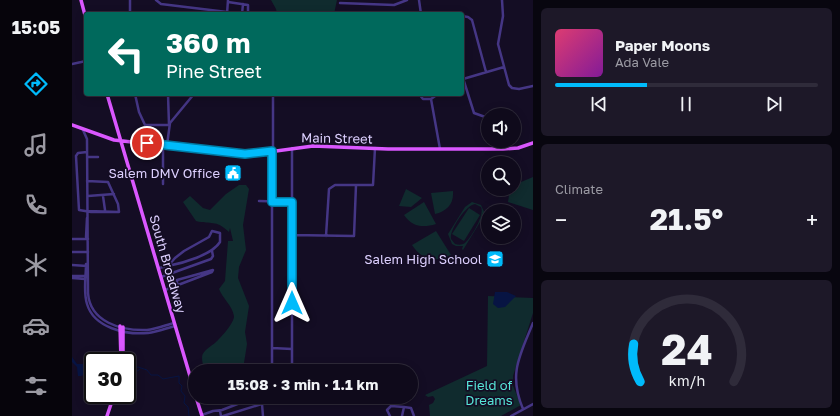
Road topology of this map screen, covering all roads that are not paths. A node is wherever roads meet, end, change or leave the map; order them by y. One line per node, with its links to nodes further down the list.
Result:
1 (81, 0): 11 (main road)
2 (130, 0): 12 (street)
3 (156, 0): 13 (street)
4 (407, 0): 8 (street)
5 (419, 0): 17 (street)
6 (502, 0): 21 (street)
7 (228, 1): 10 (street); 14 (street)
8 (349, 2): 9 (street)
9 (340, 3)
10 (243, 4): 15 (street); 16 (street)
11 (84, 12)
12 (130, 12)
13 (220, 12)
14 (227, 12)
15 (242, 12)
16 (248, 12)
17 (421, 12)
18 (464, 16): 22 (street)
19 (84, 61): 20 (street)
20 (72, 64)
21 (504, 67): 22 (street); 25 (street)
22 (486, 72): 23 (street)
23 (464, 79)
24 (464, 82): 34 (street)
25 (533, 86)
26 (108, 96): 40 (main road, South Broadway)
27 (135, 96): 36 (street)
28 (168, 96): 36 (street)
29 (192, 96): 36 (street)
30 (273, 96): 47 (street)
31 (421, 96): 33 (street)
32 (435, 96): 33 (street)
33 (431, 99): 45 (street)
34 (481, 116)
35 (72, 125): 37 (main road, Main Street)
36 (169, 125): 42 (street)
37 (83, 130): 38 (main road, Main Street); 39 (street)
38 (93, 134): 39 (street); 40 (main road, Main Street)
39 (87, 139): 48 (street)
40 (121, 141): 42 (main road, Main Street); 75 (main road, South Broadway)
41 (533, 143): 46 (main road, Main Street)
42 (165, 145): 47 (main road, Main Street); 52 (street)
43 (292, 148): 44 (main road, Main Street); 47 (main road, Main Street); 59 (street)
44 (375, 148): 45 (main road, Main Street); 53 (street)
45 (440, 149): 46 (main road, Main Street)
46 (494, 149)
47 (273, 151): 58 (street)
48 (87, 152): 49 (street); 61 (street)
49 (87, 157): 50 (street); 51 (street)
50 (98, 157)
51 (87, 181): 54 (street); 55 (street)
52 (163, 184)
53 (356, 185): 64 (street); 64 (street)
54 (114, 194): 56 (street); 62 (street)
55 (88, 196): 56 (street); 61 (street)
56 (103, 196): 60 (street)
57 (259, 201): 58 (street)
58 (272, 202): 59 (street); 84 (street)
59 (292, 202): 63 (street)
60 (103, 210): 61 (street); 62 (street)
61 (88, 212): 62 (street); 66 (street)
62 (118, 212)
63 (292, 236): 64 (street); 85 (street)
64 (326, 236)
65 (72, 239): 66 (street)
66 (87, 239): 69 (street)
67 (212, 251): 70 (street); 71 (street); 74 (street)
68 (72, 252): 69 (street)
69 (87, 252): 73 (street)
70 (199, 256): 71 (street); 74 (street)
71 (201, 262): 78 (street)
72 (72, 265): 73 (street)
73 (87, 266): 77 (street)
74 (168, 266): 75 (street)
75 (159, 268): 78 (main road, South Broadway)
76 (72, 277): 77 (street)
77 (87, 277): 83 (street)
78 (161, 277): 80 (main road, South Broadway)
79 (177, 284): 79 (street); 80 (street)
80 (165, 290): 82 (main road, South Broadway)
81 (533, 323): 96 (street)
82 (175, 325): 83 (street); 89 (main road, South Broadway)
83 (122, 328): 86 (main road)
84 (272, 348): 85 (street); 87 (street)
85 (292, 348): 88 (street)
86 (122, 352)
87 (272, 364)
88 (292, 364)
89 (188, 369)
90 (112, 404): 98 (main road)
91 (198, 404): 99 (main road)
92 (235, 404): 97 (street)
93 (262, 404): 100 (street); 101 (street)
94 (533, 404): 96 (street)
95 (404, 407): 102 (street); 103 (street); 104 (street)
96 (523, 409): 105 (street)
97 (220, 411): 99 (street); 100 (street)
98 (108, 416)
99 (202, 416)
100 (222, 416)
101 (262, 416)
102 (390, 416)
103 (402, 416)
104 (414, 416)
105 (511, 416)

